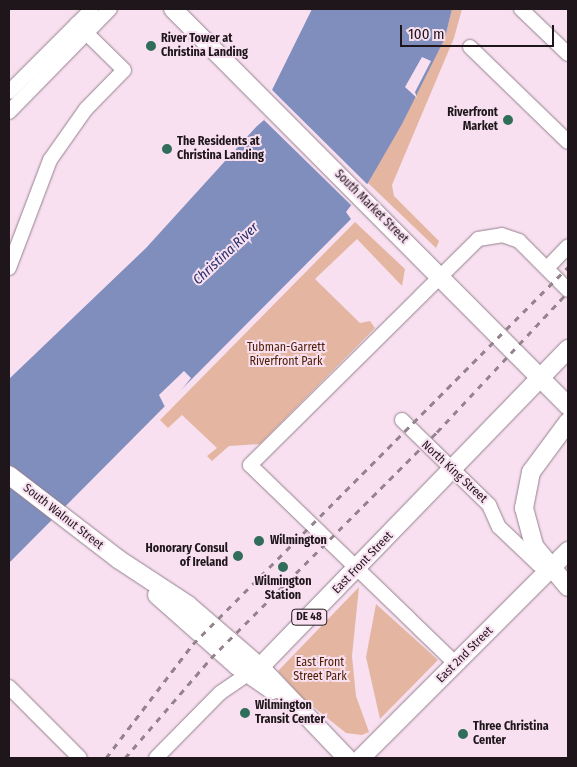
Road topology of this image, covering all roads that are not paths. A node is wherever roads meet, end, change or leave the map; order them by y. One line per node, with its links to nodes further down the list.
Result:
1 (92, 9): 5 (street)
2 (110, 9): 5 (street)
3 (172, 9): 14 (main road, South Market Street)
4 (521, 9): 7 (street)
5 (81, 29): 8 (street); 9 (street); 12 (street)
6 (470, 47): 10 (street)
7 (568, 54)
8 (9, 92)
9 (9, 112)
10 (568, 142)
11 (568, 246): 13 (street)
12 (9, 268)
13 (547, 268): 14 (street); 15 (street)
14 (439, 275): 17 (main road, South Market Street); 24 (street)
15 (568, 290)
16 (568, 349): 17 (main road, DE 48)
17 (540, 378): 18 (main road, South Market Street); 21 (main road, East Front Street / DE 48)
18 (568, 406)
19 (402, 420): 21 (street, North King Street)
20 (568, 422): 25 (main road)
21 (452, 470): 24 (main road, East Front Street / DE 48); 25 (street, North King Street)
22 (9, 475): 28 (main road, South Walnut Street)
23 (568, 551): 25 (main road, East 2nd Street)
24 (359, 567): 27 (street); 28 (main road, East Front Street / DE 48)
25 (551, 569): 26 (main road, North King Street); 27 (main road, East 2nd Street)
26 (568, 586)
27 (455, 663): 33 (main road, East 2nd Street)
28 (252, 669): 31 (street, East Front Street); 32 (main road, South Walnut Street)
29 (9, 687): 30 (street)
30 (80, 758)
31 (156, 758)
32 (347, 758)
33 (361, 758)

